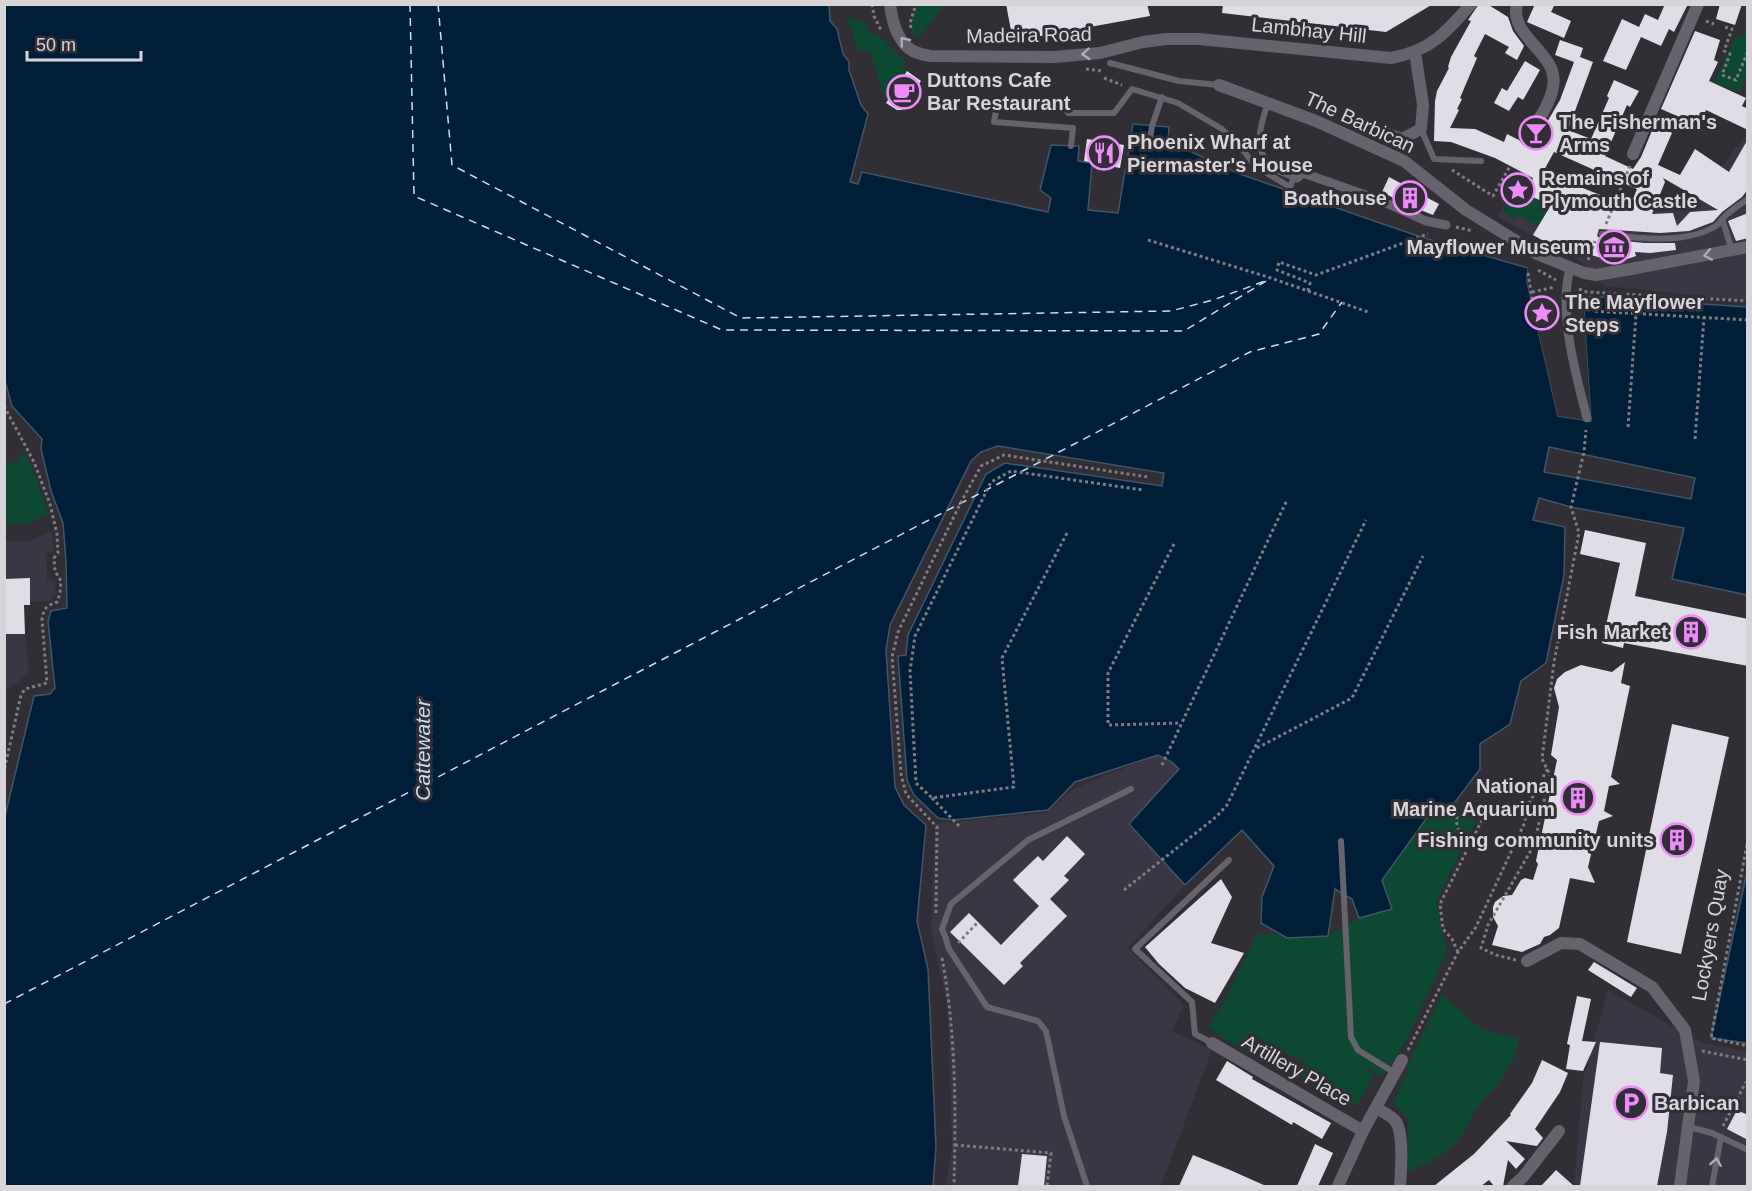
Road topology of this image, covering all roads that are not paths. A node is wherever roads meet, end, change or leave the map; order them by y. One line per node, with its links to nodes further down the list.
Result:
1 (890, 4): 5 (street, Madeira Road, one-way to 1)
2 (1471, 4): 6 (street, Lambhay Hill)
3 (1517, 4): 15 (street)
4 (1698, 4): 18 (street)
5 (1199, 39): 6 (street, Lambhay Hill)
6 (1415, 52): 14 (street)
7 (1110, 63): 8 (lane, The Barbican)
8 (1219, 85): 12 (street, The Barbican)
9 (1162, 98): 11 (lane); 17 (lane); 20 (lane)
10 (998, 100): 16 (lane)
11 (1062, 102)
12 (1268, 103): 20 (lane); 27 (street, The Barbican)
13 (1364, 126): 14 (street)
14 (1421, 129): 19 (lane)
15 (1527, 138)
16 (1071, 146)
17 (1149, 146)
18 (1633, 154)
19 (1481, 161)
20 (1296, 178): 23 (street)
21 (1748, 199): 22 (lane)
22 (1722, 219): 24 (lane); 26 (lane)
23 (1446, 225)
24 (1602, 234)
25 (1748, 247): 26 (street, The Barbican)
26 (1732, 250): 27 (street, The Barbican, one-way to 27)
27 (1570, 269): 28 (street)
28 (1587, 418)
29 (1131, 789): 42 (lane)
30 (1341, 841): 35 (lane)
31 (1229, 860): 33 (lane)
32 (1527, 961): 37 (street, Lockyers Quay)
33 (1212, 1043): 38 (street, Artillery Place)
34 (1402, 1060): 35 (street)
35 (1395, 1073): 36 (street)
36 (1376, 1108): 38 (street); 44 (street)
37 (1689, 1127): 40 (lane); 46 (street, Lockyers Quay)
38 (1363, 1131): 43 (street)
39 (1559, 1131): 45 (street)
40 (1720, 1137): 41 (lane); 47 (lane, one-way to 40)
41 (1748, 1150)
42 (1087, 1186)
43 (1338, 1186)
44 (1400, 1186)
45 (1513, 1186)
46 (1680, 1186)
47 (1712, 1186)

